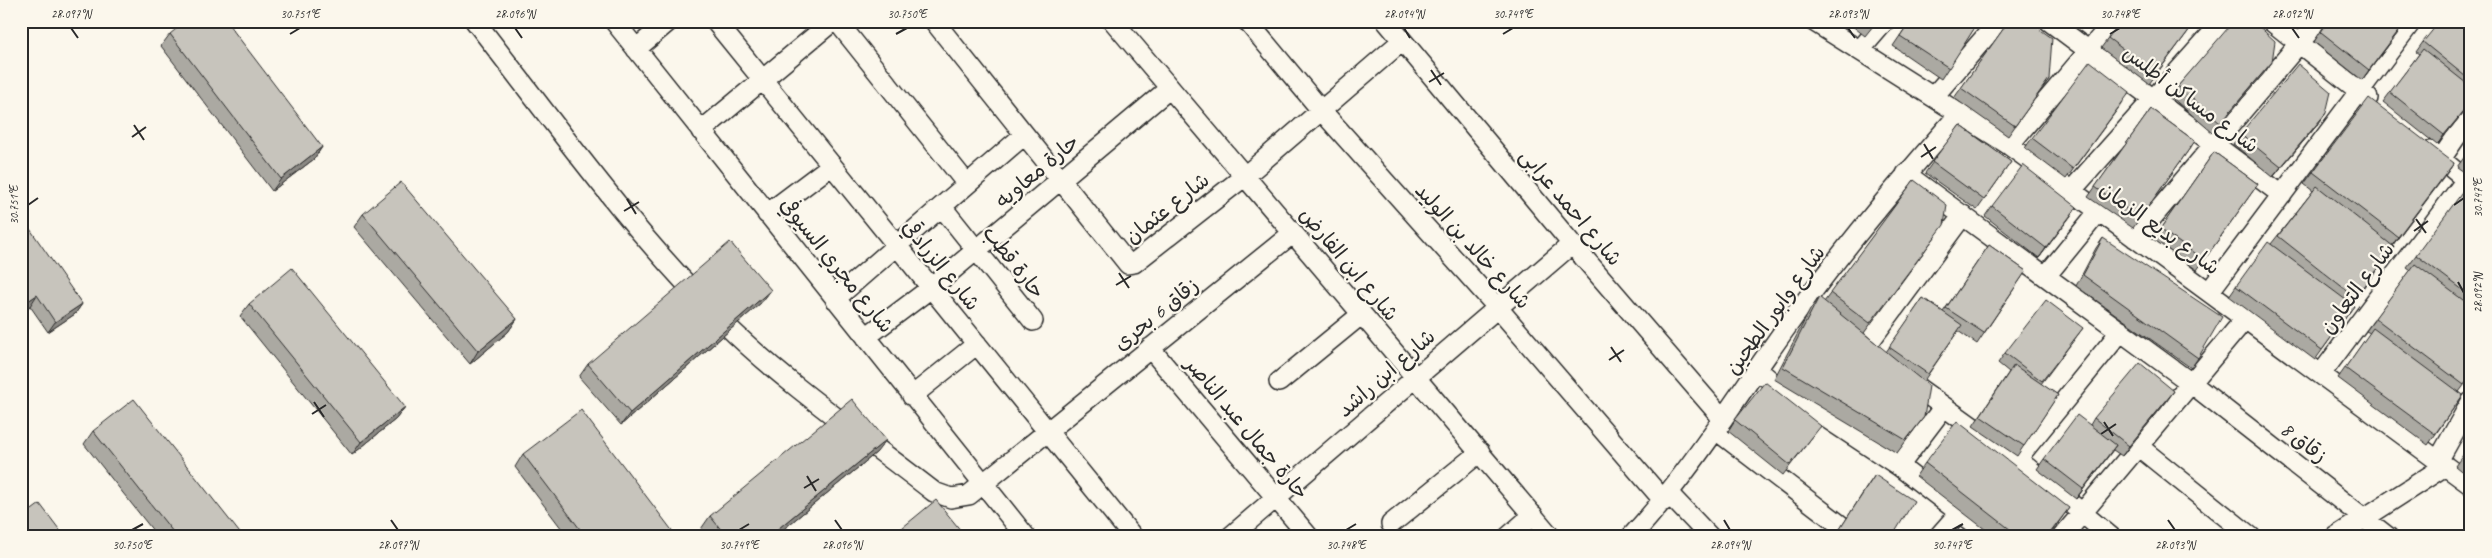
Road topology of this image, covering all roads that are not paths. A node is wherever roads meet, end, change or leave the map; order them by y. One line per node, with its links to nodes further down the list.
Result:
1 (475, 21): 89 (street, زقاق 6 بحرى)
2 (614, 21): 21 (street, شارع مجري السيوفي)
3 (669, 21): 21 (street)
4 (715, 21): 24 (street, شارع الزرادقي)
5 (835, 21): 24 (street); 44 (street)
6 (934, 21): 34 (street, شارع عثمان)
7 (1113, 21): 25 (street, شارع ابن الفارض)
8 (1247, 21): 29 (street, شارع خالد بن الوليد)
9 (1386, 21): 19 (street, شارع احمد عرابى)
10 (1813, 21): 22 (street, شارع بديع الزمان)
11 (1884, 21): 22 (street)
12 (1999, 21): 27 (street)
13 (2049, 21): 23 (street, شارع مساكن أطلس)
14 (2114, 21): 23 (street)
15 (2223, 21): 28 (street)
16 (2271, 21): 20 (street)
17 (2318, 21): 20 (street)
18 (2412, 21): 26 (street)
19 (1402, 41): 29 (street, شارع عثمان); 53 (street, شارع احمد عرابى)
20 (2300, 44): 26 (street); 36 (street)
21 (636, 49): 33 (street, شارع مجري السيوفي)
22 (1860, 50): 27 (street, شارع بديع الزمان)
23 (2089, 51): 28 (street, شارع مساكن أطلس); 37 (street)
24 (762, 80): 33 (street); 39 (street, شارع الزرادقي)
25 (1170, 88): 41 (street, شارع ابن الفارض); 42 (street, حارة معاويه)
26 (2360, 91): 30 (street); 46 (street)
27 (1934, 96): 31 (street, شارع بديع الزمان)
28 (2153, 99): 36 (street, شارع مساكن أطلس); 45 (street)
29 (1321, 110): 41 (street, شارع عثمان); 61 (street, شارع خالد بن الوليد)
30 (2382, 110)
31 (1960, 112): 37 (street, شارع بديع الزمان); 40 (street, شارع وابور الطحين)
32 (2471, 115): 38 (street)
33 (701, 131): 49 (street, شارع مجري السيوفي)
34 (1024, 135): 42 (street, شارع عثمان); 44 (street)
35 (2418, 140): 38 (street, شارع التعاون)
36 (2214, 145): 46 (street, شارع مساكن أطلس); 52 (street)
37 (2009, 146): 45 (street, شارع بديع الزمان)
38 (2441, 159): 43 (street, شارع التعاون)
39 (832, 165): 49 (street); 54 (street, شارع الزرادقي)
40 (1906, 174): 50 (street, زقاق 8); 60 (street, شارع وابور الطحين)
41 (1245, 176): 42 (street, شارع عثمان); 51 (street, شارع ابن الفارض)
42 (1060, 181): 55 (street, حارة معاويه)
43 (2468, 182): 75 (street, شارع التعاون)
44 (967, 184): 47 (street)
45 (2071, 190): 48 (street, شارع بديع الزمان)
46 (2282, 195): 58 (street)
47 (942, 207): 54 (street); 55 (street, حارة قطب)
48 (2099, 211): 52 (street, شارع بديع الزمان); 56 (street)
49 (767, 214): 59 (street, شارع مجري السيوفي)
50 (1963, 216): 56 (street, زقاق 8); 71 (street)
51 (1293, 233): 62 (street, شارع ابن الفارض); 70 (street, زقاق 6 بحرى)
52 (2135, 238): 58 (street, شارع بديع الزمان)
53 (1572, 244): 61 (street, شارع ابن راشد); 82 (street, شارع احمد عرابى)
54 (897, 246): 57 (street, شارع الزرادقي); 59 (street)
55 (976, 251): 57 (street, حارة معاويه); 65 (street, حارة قطب)
56 (2046, 276): 66 (street, زقاق 8)
57 (931, 288): 67 (street, حارة معاويه); 69 (street, شارع الزرادقي)
58 (2210, 292): 64 (street, شارع بديع الزمان)
59 (835, 299): 67 (street, شارع مجري السيوفي)
60 (1804, 303): 63 (street); 73 (street, شارع وابور الطحين)
61 (1497, 307): 76 (street, شارع ابن راشد); 92 (street, شارع خالد بن الوليد)
62 (1362, 314): 76 (street, شارع ابن الفارض); 77 (street)
63 (1819, 315)
64 (2245, 318): 75 (street, شارع بديع الزمان); 78 (street)
65 (1032, 321)
66 (2121, 331): 78 (street, زقاق 8); 86 (street)
67 (866, 337): 79 (street, شارع مجري السيوفي)
68 (1849, 338): 71 (street)
69 (976, 344): 79 (street); 83 (street, شارع الزرادقي)
70 (1150, 348): 83 (street, زقاق 6 بحرى); 91 (street, حارة جمال عبد الناصر)
71 (1864, 349): 72 (street)
72 (1880, 361)
73 (1758, 370): 82 (street, شارع وابور الطحين); 88 (street)
74 (1896, 372): 81 (street)
75 (2321, 374): 87 (street, شارع بديع الزمان)
76 (1415, 376): 85 (street, شارع ابن الفارض); 91 (street, شارع ابن راشد)
77 (1279, 382)
78 (2191, 383): 84 (street); 96 (street, زقاق 8)
79 (912, 396): 89 (street, شارع مجري السيوفي)
80 (2471, 402): 87 (street)
81 (1943, 408): 86 (street); 88 (street)
82 (1720, 424): 92 (street, شارع وابور الطحين); 98 (street, شارع احمد عرابى)
83 (1047, 431): 89 (street, زقاق 6 بحرى); 100 (street, شارع الزرادقي)
84 (2138, 446): 94 (street); 112 (street)
85 (1480, 452): 95 (street, شارع ابن الفارض); 97 (street)
86 (2017, 459): 94 (street)
87 (2442, 463): 90 (street, شارع بديع الزمان); 96 (street)
88 (1899, 466): 93 (street)
89 (983, 484): 99 (street, شارع مجري السيوفي)
90 (2471, 485)
91 (1276, 497): 101 (street, شارع ابن راشد); 102 (street, حارة جمال عبد الناصر)
92 (1667, 497): 105 (street, شارع وابور الطحين); 106 (street, شارع خالد بن الوليد)
93 (1960, 512): 108 (street); 109 (street)
94 (2083, 512): 110 (street); 111 (street)
95 (1533, 516): 103 (street); 104 (street, شارع ابن الفارض)
96 (2365, 518): 113 (street); 114 (street, زقاق 8)
97 (1391, 524)
98 (1837, 531): 107 (street, شارع احمد عرابى)
99 (1026, 537)
100 (1133, 537)
101 (1230, 537)
102 (1309, 537)
103 (1508, 537)
104 (1551, 537)
105 (1630, 537)
106 (1710, 537)
107 (1856, 537)
108 (1938, 537)
109 (1991, 537)
110 (2062, 537)
111 (2112, 537)
112 (2251, 537)
113 (2336, 537)
114 (2388, 537)

